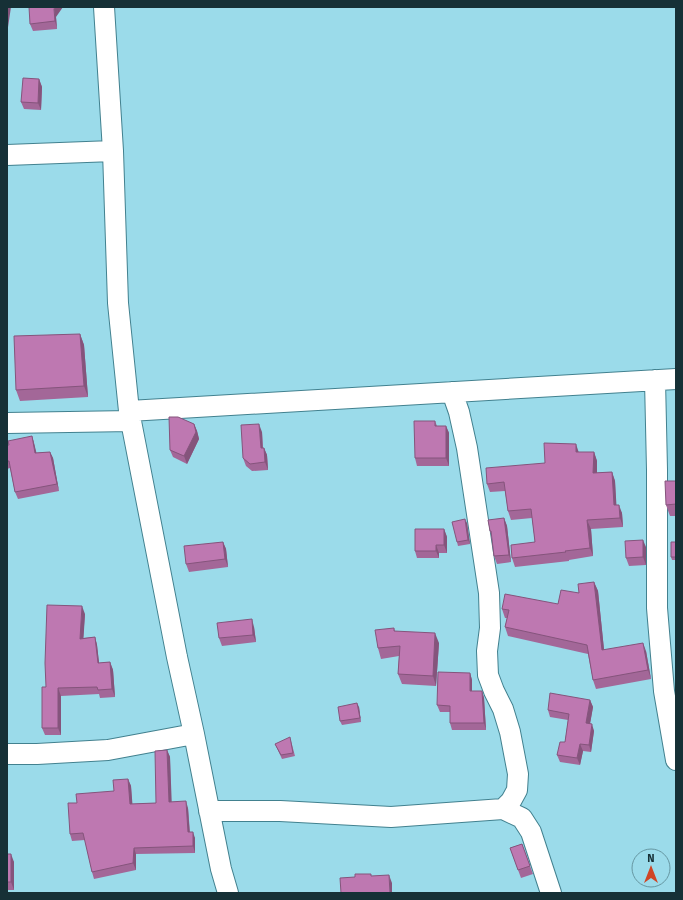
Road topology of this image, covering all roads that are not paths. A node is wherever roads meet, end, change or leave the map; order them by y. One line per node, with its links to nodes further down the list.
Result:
1 (104, 7): 2 (street)
2 (113, 151): 3 (street); 7 (street)
3 (7, 155)
4 (676, 379): 5 (street)
5 (655, 380): 6 (street); 11 (street)
6 (452, 392): 7 (street); 12 (street)
7 (130, 416): 8 (street); 9 (street)
8 (7, 423)
9 (194, 734): 10 (street); 13 (street)
10 (7, 754)
11 (676, 760)
12 (503, 810): 13 (street); 15 (street)
13 (209, 811): 14 (street)
14 (228, 893)
15 (551, 893)

